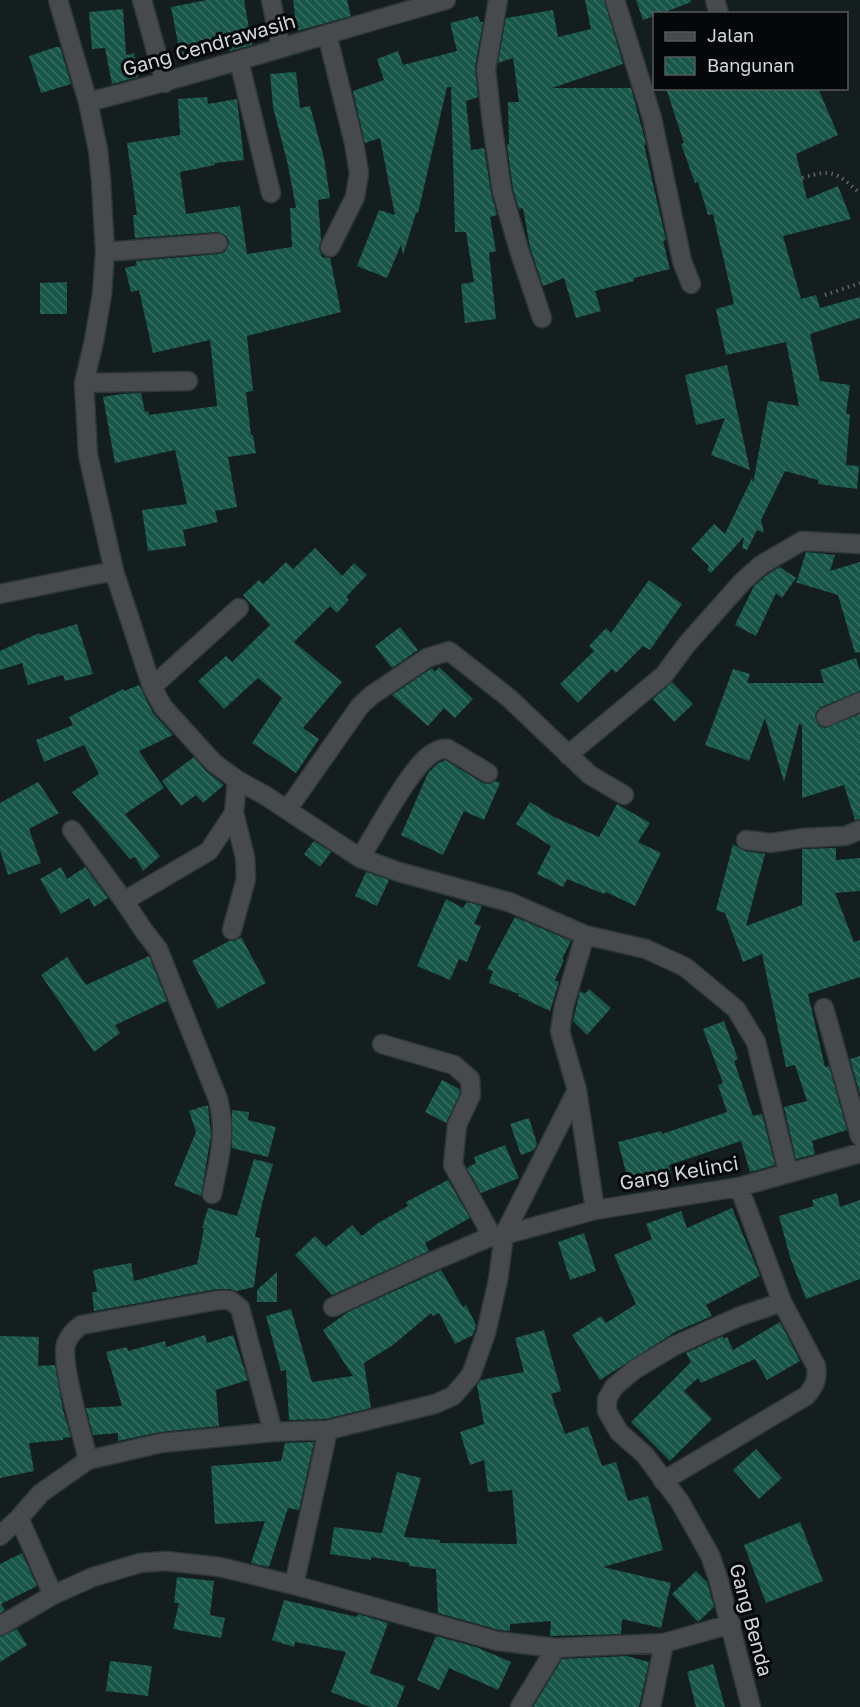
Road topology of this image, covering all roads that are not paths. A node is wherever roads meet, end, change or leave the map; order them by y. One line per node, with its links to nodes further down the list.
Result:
1 (58, 0): 11 (street)
2 (142, 0): 10 (street)
3 (271, 0): 8 (street)
4 (446, 0): 7 (street, Gang Cendrawasih)
5 (498, 0): 17 (street)
6 (615, 0): 16 (street)
7 (327, 34): 8 (street, Gang Cendrawasih); 14 (street)
8 (281, 48): 9 (street, Gang Cendrawasih)
9 (239, 61): 10 (street, Gang Cendrawasih); 12 (street)
10 (165, 83): 11 (street, Gang Cendrawasih)
11 (88, 102): 15 (street)
12 (271, 193)
13 (218, 243): 15 (street)
14 (330, 247)
15 (105, 252): 19 (street)
16 (691, 284)
17 (542, 318)
18 (189, 381): 19 (street)
19 (84, 383): 21 (street)
20 (860, 543): 27 (street)
21 (114, 571): 22 (street); 24 (street)
22 (0, 594)
23 (239, 608): 24 (street)
24 (152, 687): 29 (street)
25 (860, 702): 26 (street)
26 (826, 717)
27 (568, 755): 30 (street); 31 (street)
28 (488, 773): 36 (street)
29 (237, 780): 31 (street); 32 (street)
30 (624, 795)
31 (287, 810): 36 (street)
32 (234, 813): 37 (street); 38 (street)
33 (72, 830): 37 (street)
34 (860, 830): 35 (street)
35 (746, 840)
36 (360, 858): 39 (street)
37 (124, 901): 47 (street)
38 (232, 930)
39 (585, 935): 42 (street); 45 (street)
40 (824, 1008): 43 (street)
41 (382, 1044): 49 (street)
42 (577, 1090): 48 (street); 49 (street)
43 (860, 1136)
44 (860, 1153): 45 (street, Gang Kelinci)
45 (788, 1172): 46 (street, Gang Kelinci)
46 (739, 1187): 48 (street, Gang Kelinci); 50 (street)
47 (212, 1194)
48 (595, 1210): 49 (street, Gang Kelinci)
49 (498, 1236): 51 (street, Gang Kelinci); 52 (street)
50 (782, 1302): 55 (street); 55 (street, Gang Benda)
51 (333, 1307)
52 (328, 1430): 53 (street); 58 (street)
53 (273, 1432): 54 (street); 54 (street)
54 (88, 1460): 56 (street)
55 (663, 1481): 60 (street, Gang Benda)
56 (19, 1518): 57 (street); 59 (street)
57 (0, 1536)
58 (294, 1585): 59 (street); 63 (street)
59 (53, 1595): 61 (street)
60 (731, 1624): 62 (street); 66 (street, Gang Benda)
61 (0, 1626)
62 (664, 1643): 63 (street); 65 (street)
63 (556, 1648): 64 (street)
64 (520, 1707)
65 (651, 1707)
66 (751, 1707)

